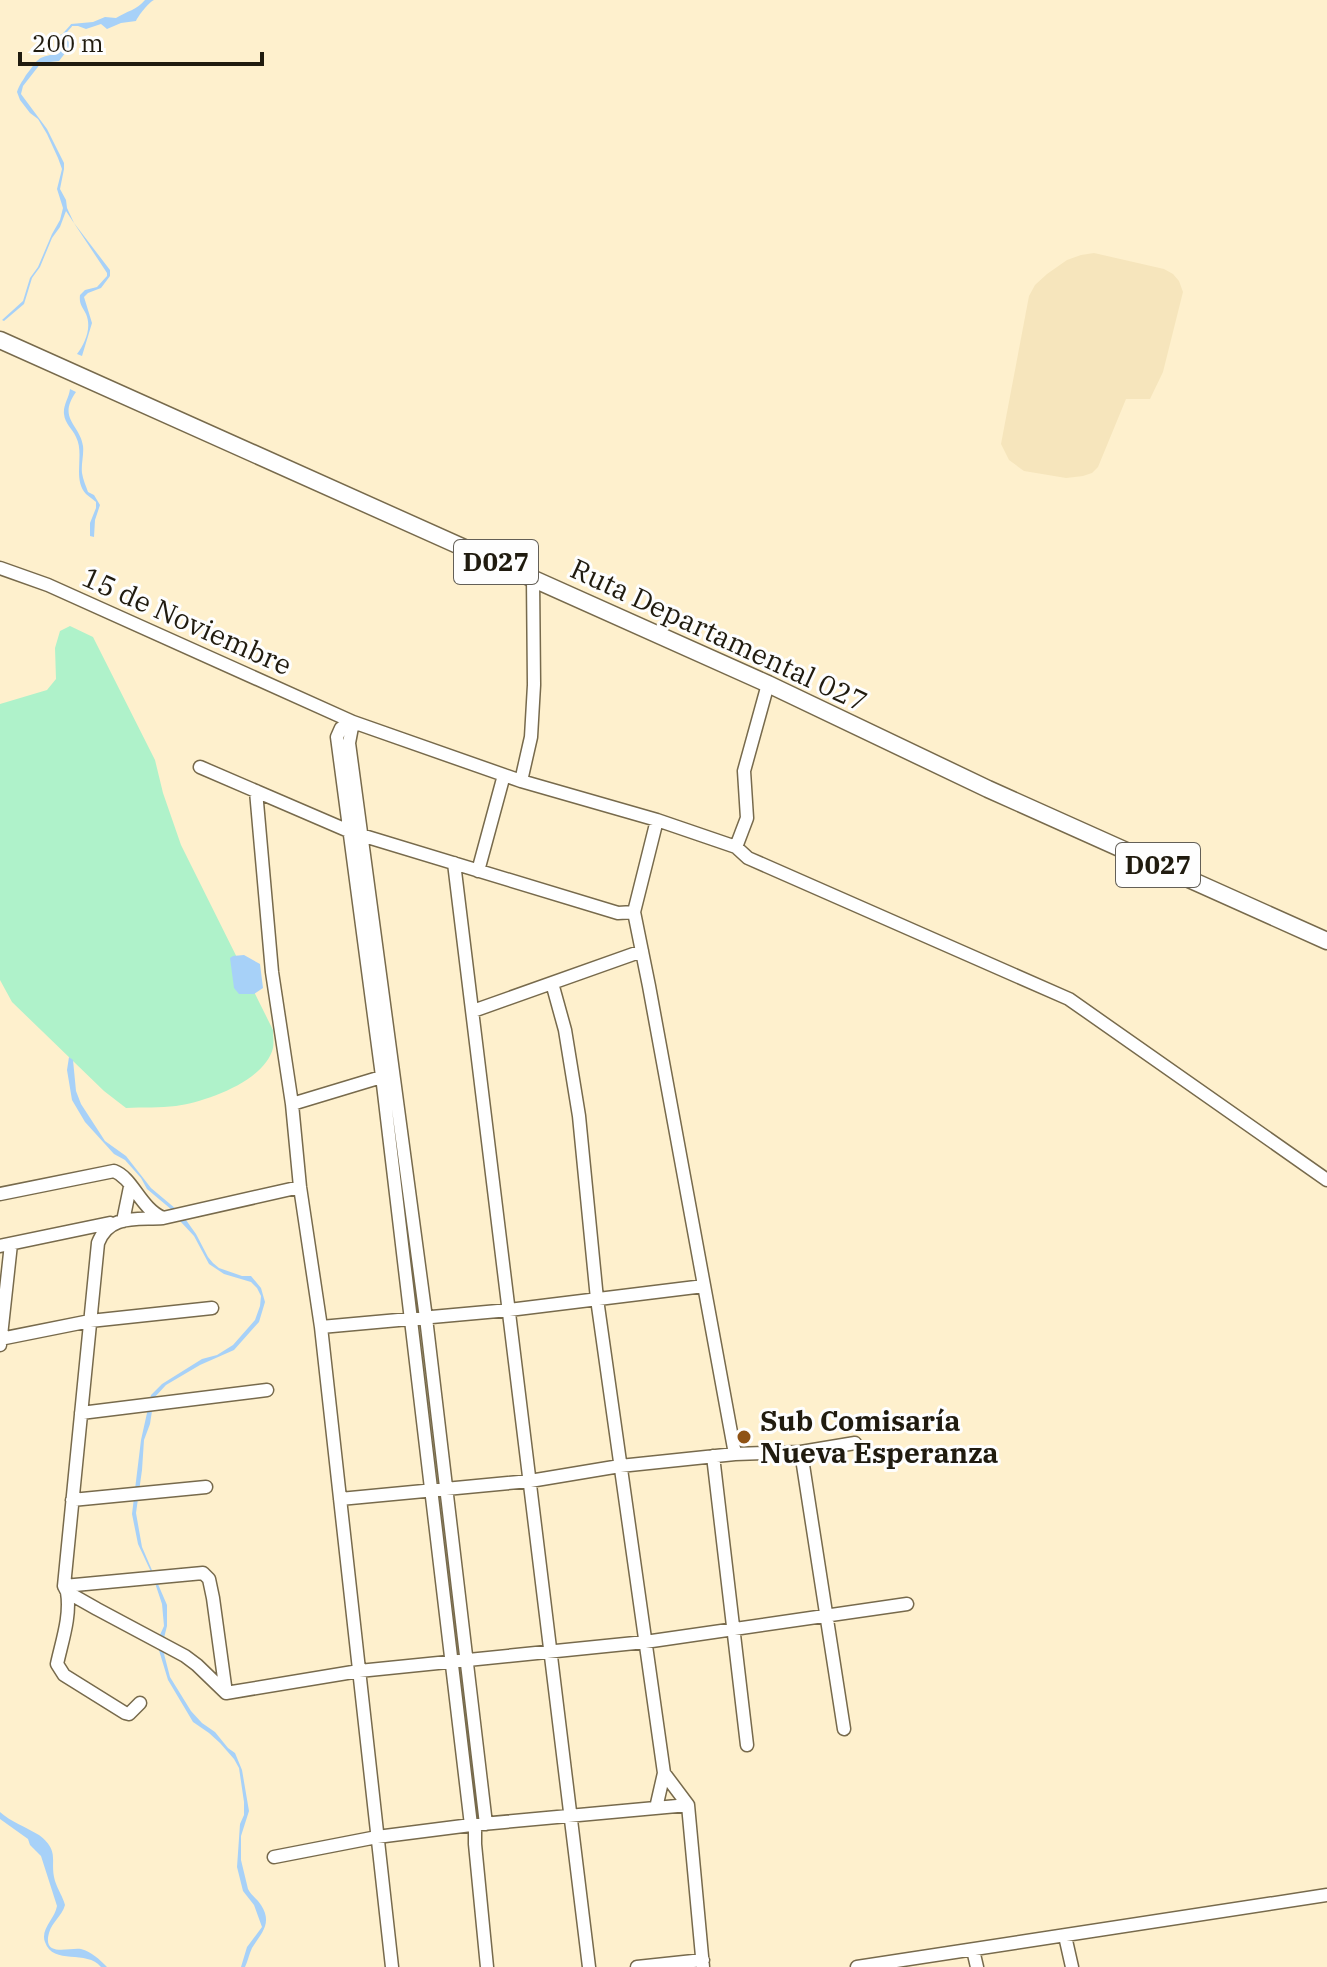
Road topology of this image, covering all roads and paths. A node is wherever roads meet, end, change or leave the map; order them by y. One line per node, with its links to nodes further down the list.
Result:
1 (0, 340): 3 (main road, Ruta Departamental 027 / D027)
2 (0, 568): 5 (street, 15 de Noviembre)
3 (533, 578): 4 (main road, Ruta Departamental 027 / D027); 8 (street)
4 (768, 684): 12 (street); 16 (main road, Ruta Departamental 027 / D027)
5 (353, 722): 7 (street, 15 de Noviembre); 11 (street)
6 (200, 767): 9 (street)
7 (504, 775): 8 (street, 15 de Noviembre); 14 (street)
8 (521, 781): 10 (street, 15 de Noviembre)
9 (256, 791): 11 (street); 21 (street)
10 (657, 820): 12 (street, 15 de Noviembre); 15 (street)
11 (357, 834): 13 (street); 20 (street)
12 (736, 847): 22 (street, 15 de Noviembre)
13 (454, 863): 14 (street); 19 (street)
14 (478, 871): 15 (street)
15 (634, 912): 17 (street)
16 (1327, 941)
17 (642, 951): 18 (street); 29 (street)
18 (552, 983): 19 (street); 30 (street)
19 (473, 1011): 32 (street)
20 (388, 1075): 21 (street); 33 (street); 34 (street)
21 (292, 1104): 24 (street)
22 (1327, 1180)
23 (130, 1187): 25 (street); 26 (street); 27 (street)
24 (300, 1187): 26 (street); 36 (street)
25 (0, 1194)
26 (173, 1216): 27 (street)
27 (117, 1222): 28 (street); 35 (street)
28 (5, 1245): 37 (street)
29 (704, 1286): 30 (street); 43 (street)
30 (597, 1299): 32 (street); 45 (street)
31 (212, 1308): 35 (street)
32 (509, 1310): 33 (street); 46 (street)
33 (426, 1318): 34 (street); 48 (street)
34 (409, 1320): 36 (street); 49 (street)
35 (90, 1321): 37 (street); 40 (street)
36 (321, 1327): 50 (street)
37 (0, 1338): 38 (street)
38 (0, 1345)
39 (267, 1390): 40 (street)
40 (81, 1413): 51 (street)
41 (855, 1443): 42 (street)
42 (801, 1452): 43 (street); 54 (street)
43 (735, 1454): 44 (street)
44 (713, 1456): 45 (street); 55 (street)
45 (620, 1466): 46 (street); 56 (street)
46 (530, 1481): 48 (street); 57 (street)
47 (206, 1487): 51 (street)
48 (447, 1488): 49 (street); 58 (street)
49 (431, 1489): 50 (street); 59 (street)
50 (340, 1499): 60 (street)
51 (72, 1500): 52 (street)
52 (66, 1589): 61 (street); 61 (street); 62 (street)
53 (907, 1604): 54 (street)
54 (826, 1614): 55 (street); 63 (street)
55 (734, 1628): 56 (street); 64 (street)
56 (645, 1642): 57 (street); 65 (street)
57 (552, 1651): 58 (street); 68 (street)
58 (467, 1659): 59 (street); 69 (street)
59 (452, 1660): 60 (street); 69 (street)
60 (359, 1671): 61 (street); 70 (street)
61 (226, 1693)
62 (140, 1703)
63 (844, 1729)
64 (747, 1745)
65 (664, 1773): 66 (street); 67 (street)
66 (688, 1805): 67 (street); 75 (street)
67 (656, 1808): 68 (street)
68 (570, 1817): 69 (street); 79 (street)
69 (477, 1824): 70 (street); 78 (street)
70 (377, 1837): 71 (street); 77 (street)
71 (274, 1857)
72 (1327, 1895): 73 (street)
73 (1065, 1936): 74 (street); 83 (street)
74 (973, 1950): 76 (street); 82 (street)
75 (703, 1964): 80 (street)
76 (890, 1965): 81 (street)
77 (392, 1967)
78 (487, 1967)
79 (589, 1967)
80 (637, 1967)
81 (857, 1967)
82 (977, 1967)
83 (1072, 1967)

